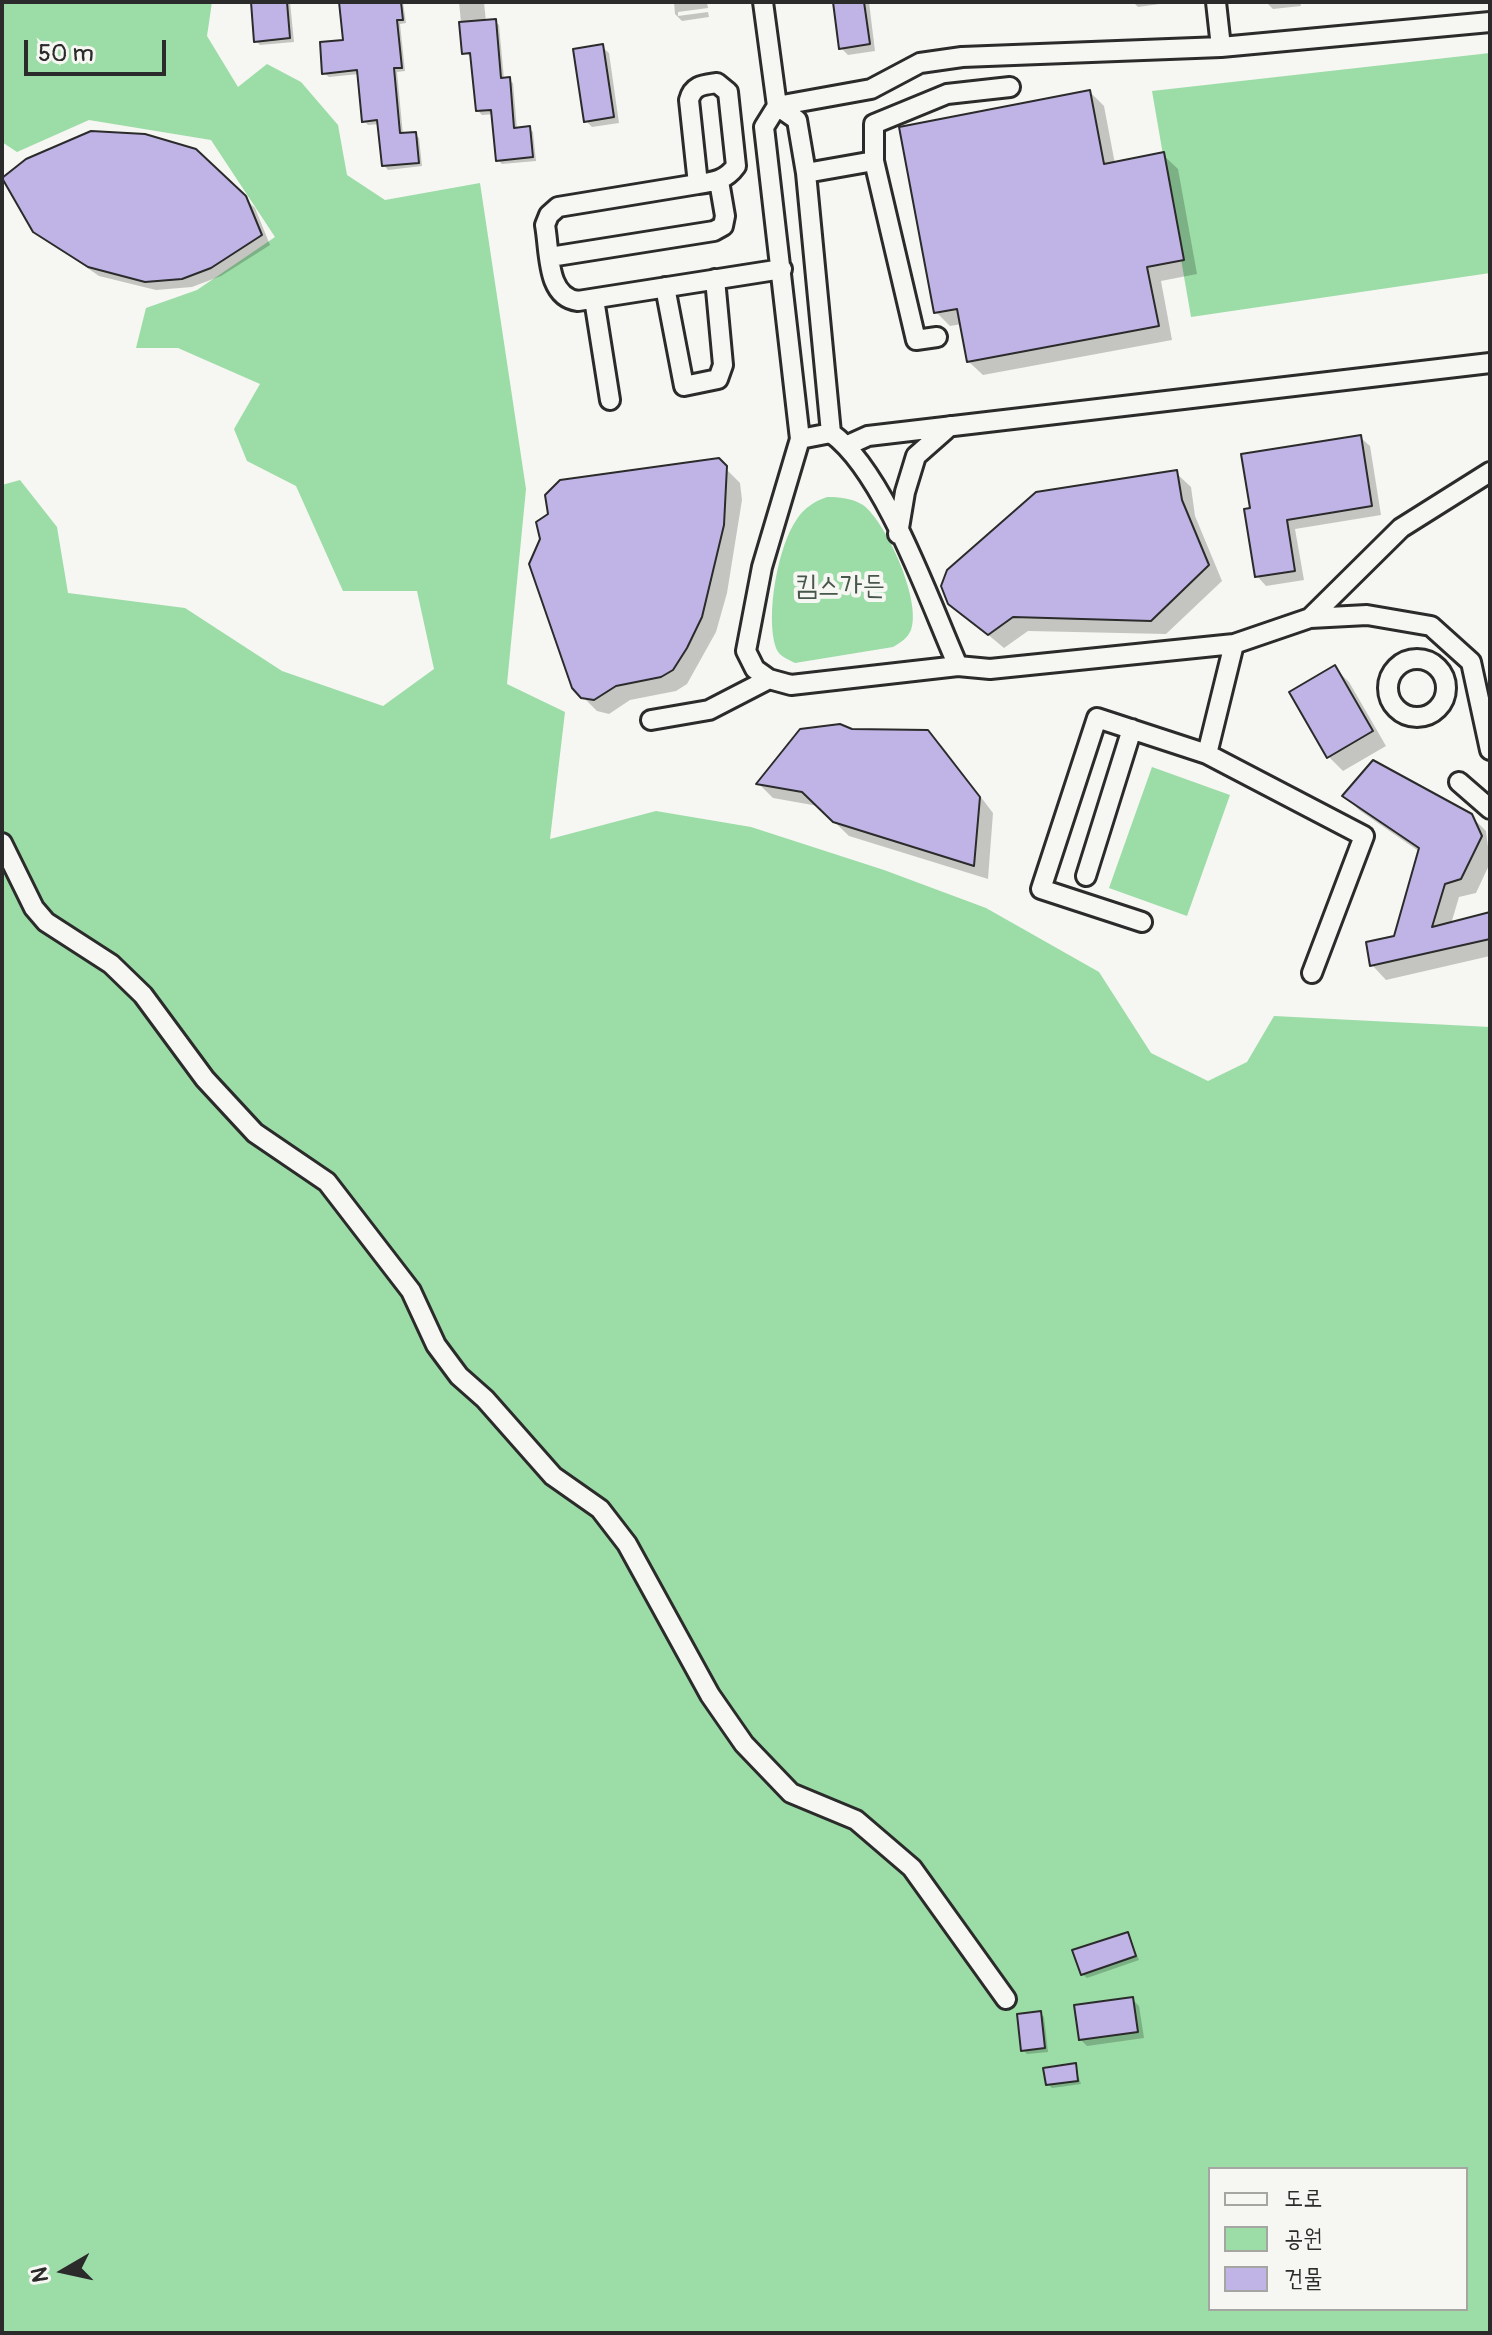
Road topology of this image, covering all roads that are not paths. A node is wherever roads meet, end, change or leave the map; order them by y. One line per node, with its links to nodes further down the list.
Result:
1 (763, 2): 6 (street)
2 (1216, 2): 4 (street)
3 (1490, 22): 4 (street)
4 (1221, 47): 6 (street)
5 (1010, 87): 7 (street)
6 (777, 106): 8 (street); 12 (street)
7 (874, 161): 8 (street); 16 (street)
8 (806, 173): 20 (street)
9 (719, 181): 10 (street); 10 (street); 11 (street)
10 (698, 184): 11 (street)
11 (550, 257): 15 (street)
12 (782, 269): 13 (street); 21 (street)
13 (715, 279): 14 (street); 14 (street)
14 (665, 287): 15 (street)
15 (594, 299): 18 (street)
16 (937, 337)
17 (1490, 363): 19 (street)
18 (610, 400)
19 (950, 426): 22 (street); 24 (street)
20 (831, 433): 21 (street); 22 (street)
21 (800, 439): 30 (street)
22 (848, 445): 24 (street)
23 (1490, 472): 25 (street)
24 (898, 534): 29 (street)
25 (1310, 618): 26 (street); 27 (street)
26 (1431, 626): 28 (street); 33 (street)
27 (1234, 644): 29 (street); 34 (street)
28 (1425, 660)
29 (958, 666): 30 (street)
30 (769, 679): 31 (street)
31 (651, 720)
32 (1132, 729): 34 (street); 38 (street); 39 (street)
33 (1490, 750)
34 (1207, 754): 40 (street)
35 (1459, 782): 36 (street)
36 (1490, 809)
37 (2, 843): 41 (street)
38 (1086, 876)
39 (1142, 922)
40 (1312, 973)
41 (1006, 1999)

